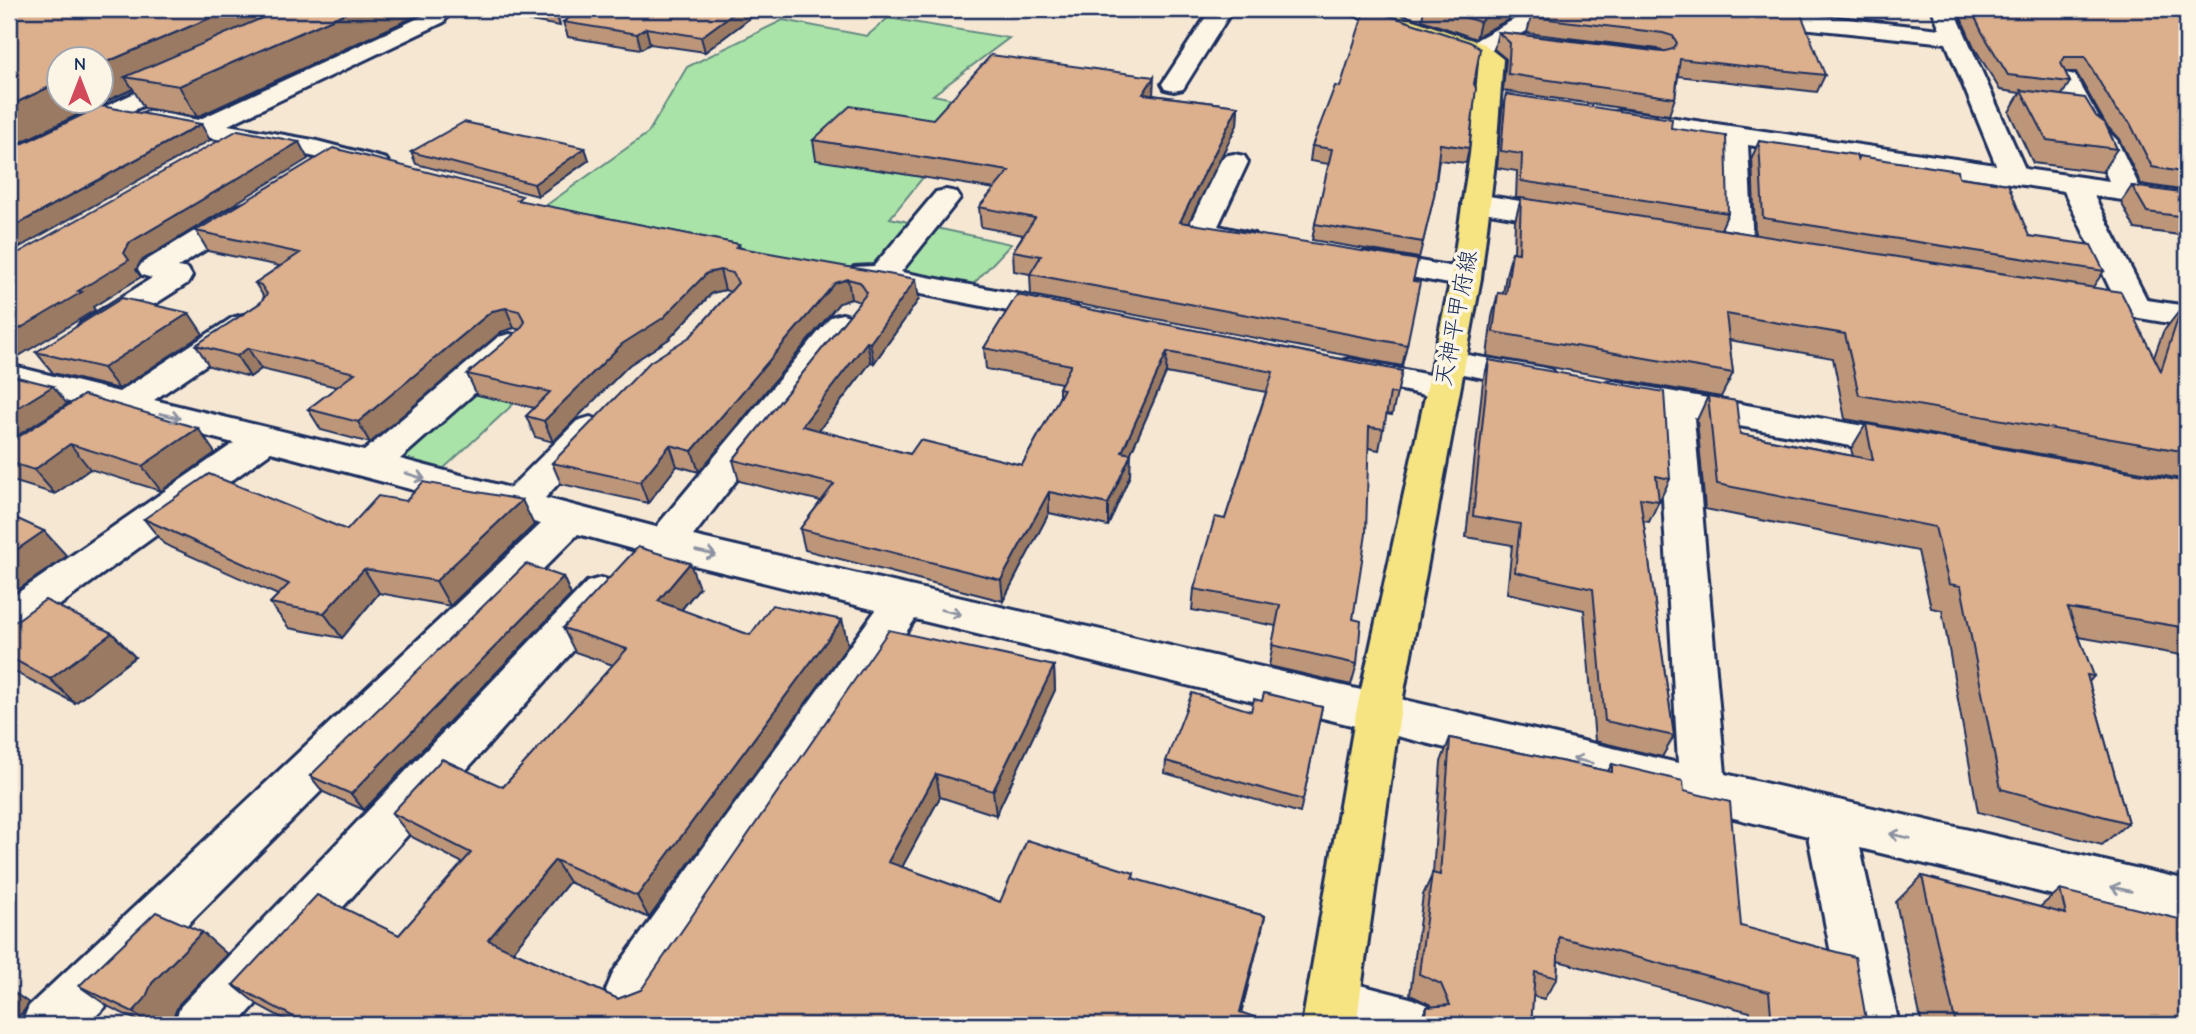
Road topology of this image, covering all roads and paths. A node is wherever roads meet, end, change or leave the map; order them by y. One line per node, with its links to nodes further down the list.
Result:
1 (1222, 9): 12 (street)
2 (1360, 9): 8 (main road)
3 (1550, 9): 8 (street)
4 (1789, 9): 7 (street)
5 (1943, 9): 7 (street)
6 (436, 17): 20 (street)
7 (1955, 37): 13 (street)
8 (1485, 44): 9 (street); 32 (main road, 天神平甲府線)
9 (1534, 44)
10 (197, 72): 15 (street)
11 (2066, 80): 28 (street)
12 (1174, 84)
13 (1981, 98): 14 (street); 26 (street)
14 (2006, 101)
15 (116, 108)
16 (116, 114): 20 (street)
17 (1597, 115): 19 (street)
18 (100, 116): 22 (street)
19 (1735, 135): 26 (street); 35 (street)
20 (205, 142): 21 (street)
21 (338, 155): 24 (street); 25 (street)
22 (9, 161)
23 (1234, 162): 34 (street)
24 (409, 174)
25 (303, 176)
26 (2014, 176): 27 (street)
27 (2075, 185): 28 (street); 41 (street)
28 (2127, 192): 31 (street)
29 (268, 198): 49 (street)
30 (947, 198): 38 (street)
31 (2187, 201)
32 (1476, 203): 33 (street); 39 (main road, 天神平甲府線)
33 (1600, 223)
34 (1268, 244)
35 (1738, 246)
36 (1334, 255): 39 (street)
37 (843, 270): 38 (street)
38 (881, 277): 44 (street)
39 (1465, 278): 48 (main road, 天神平甲府線)
40 (2053, 295): 41 (street)
41 (2135, 308): 45 (street)
42 (852, 312): 59 (street)
43 (260, 314): 50 (street)
44 (1086, 317)
45 (2187, 317)
46 (514, 341): 56 (street)
47 (1326, 364): 48 (street)
48 (1446, 375): 51 (street); 62 (main road, 天神平甲府線)
49 (13, 377): 50 (street)
50 (115, 402): 53 (street); 54 (street, one-way to 54)
51 (1675, 403): 55 (street); 63 (street)
52 (614, 404): 57 (street)
53 (62, 427)
54 (265, 439): 56 (street); 61 (street)
55 (1945, 451)
56 (371, 465): 57 (street, one-way to 57)
57 (518, 503): 58 (street)
58 (572, 517): 59 (street); 68 (street)
59 (658, 542): 60 (street, one-way to 60); 69 (street)
60 (905, 601): 62 (street, one-way to 62); 66 (street)
61 (9, 620)
62 (1378, 713): 63 (street, one-way to 62); 67 (main road, 天神平甲府線)
63 (1703, 789): 64 (street)
64 (1829, 818): 65 (street, one-way to 64); 71 (street)
65 (2187, 904)
66 (633, 990)
67 (1331, 1015): 70 (street)
68 (48, 1025)
69 (200, 1025)
70 (1410, 1025)
71 (1872, 1025)

